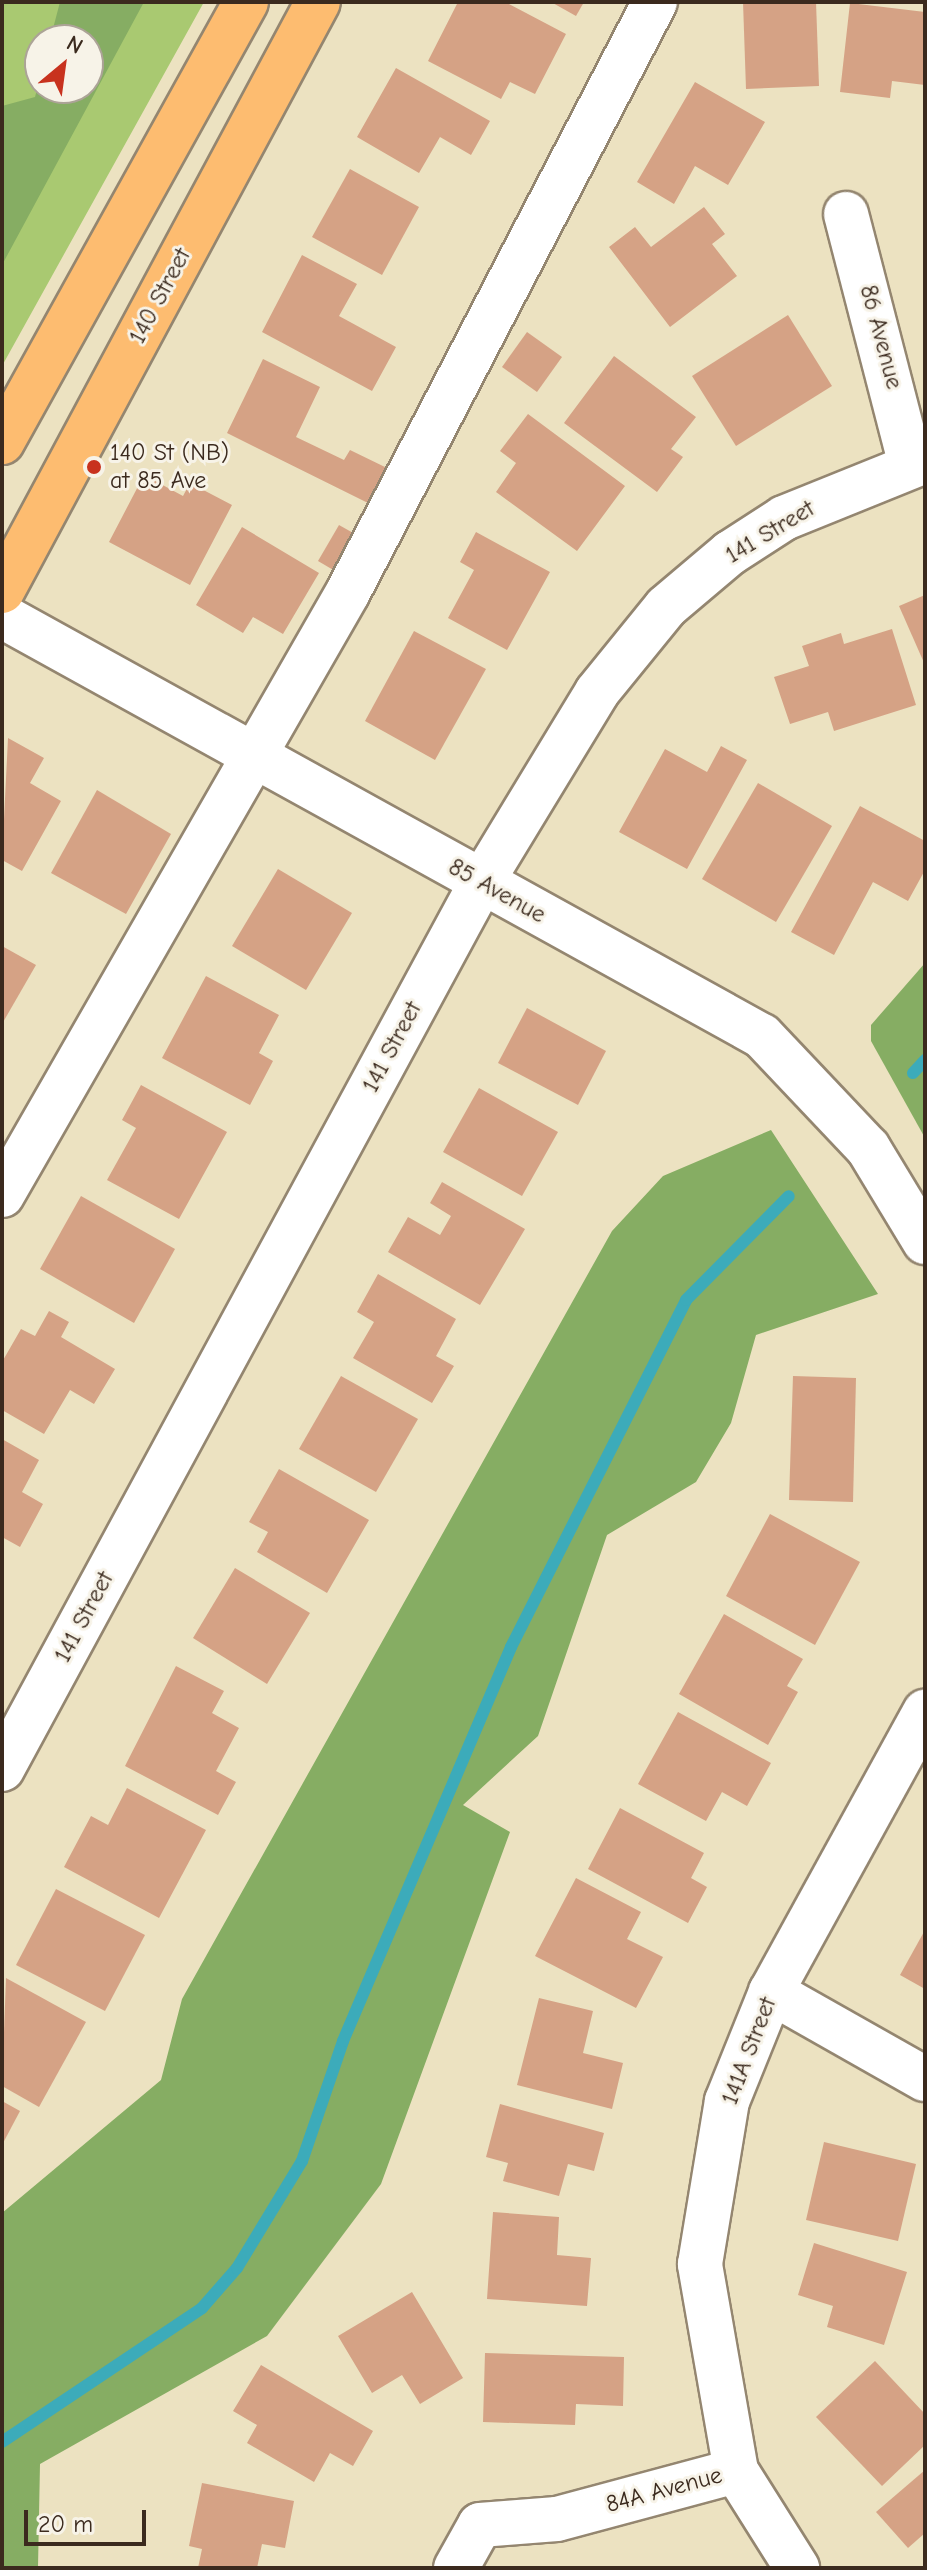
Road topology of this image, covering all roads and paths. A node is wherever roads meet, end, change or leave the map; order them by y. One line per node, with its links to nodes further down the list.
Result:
1 (246, 2): 5 (main road)
2 (318, 2): 7 (main road, 140 Street)
3 (655, 2): 9 (street)
4 (846, 214): 6 (street, 86 Avenue)
5 (2, 442)
6 (918, 461): 10 (street, 141 Street)
7 (2, 591)
8 (2, 616): 9 (street, 85 Avenue)
9 (257, 757): 10 (street, 85 Avenue); 11 (street)
10 (481, 883): 12 (street, 85 Avenue); 14 (street, 141 Street)
11 (2, 1195)
12 (925, 1242)
13 (925, 1712): 15 (street, 141A Street)
14 (2, 1769)
15 (771, 1992): 16 (street); 17 (street, 141A Street)
16 (925, 2079)
17 (736, 2471): 18 (street, 84A Avenue); 19 (street, 84A Avenue)
18 (456, 2568)
19 (797, 2568)

